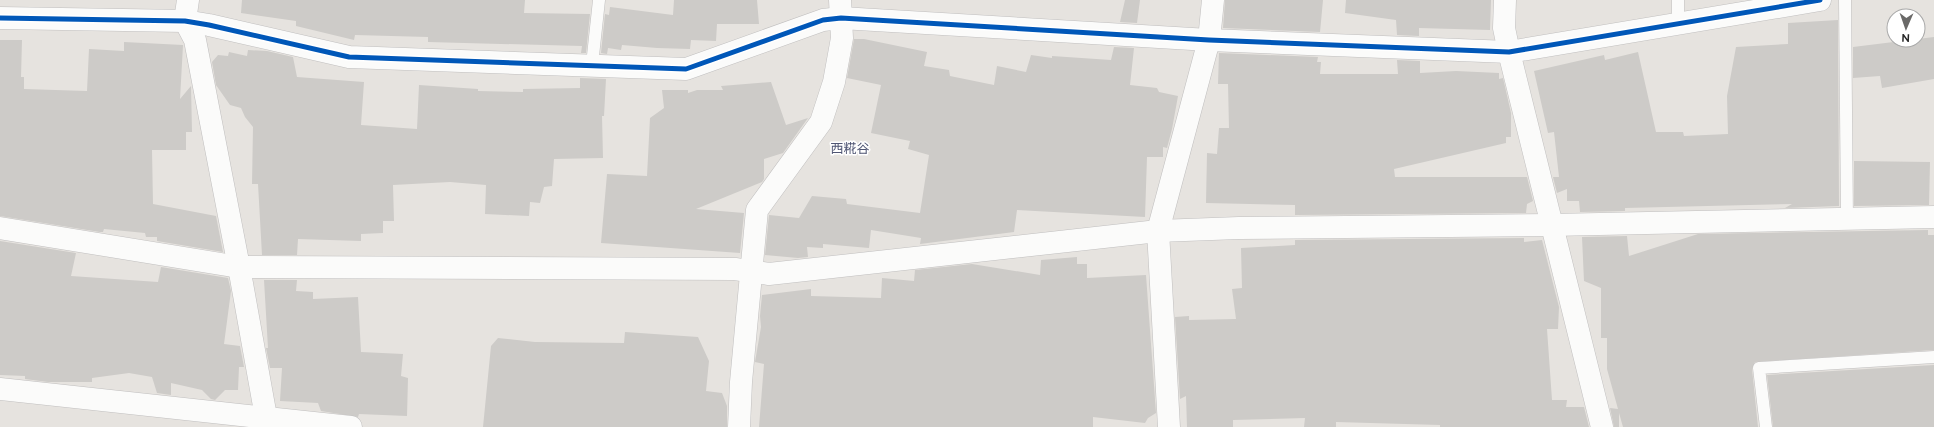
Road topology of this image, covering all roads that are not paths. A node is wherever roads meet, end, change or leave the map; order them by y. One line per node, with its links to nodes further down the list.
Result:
1 (188, 0): 10 (street)
2 (599, 0): 14 (lane)
3 (1213, 0): 12 (street)
4 (1505, 0): 13 (street)
5 (1678, 0): 11 (lane)
6 (1818, 0): 11 (street)
7 (1845, 0): 16 (lane)
8 (841, 9): 12 (street); 14 (street); 21 (street)
9 (0, 18): 10 (street)
10 (185, 22): 14 (street); 20 (street)
11 (1678, 24): 13 (street)
12 (1209, 40): 13 (street); 19 (street)
13 (1509, 52): 17 (street)
14 (592, 65)
15 (1934, 217): 16 (street)
16 (1847, 219): 17 (street)
17 (1552, 225): 19 (street); 28 (street)
18 (0, 228): 20 (street)
19 (1158, 231): 21 (street); 27 (street)
20 (240, 267): 21 (street); 24 (street)
21 (751, 272): 26 (street)
22 (1934, 357): 29 (lane)
23 (0, 389): 24 (street)
24 (266, 422): 25 (street)
25 (350, 427)
26 (739, 427)
27 (1169, 427)
28 (1602, 427)
29 (1766, 427)

